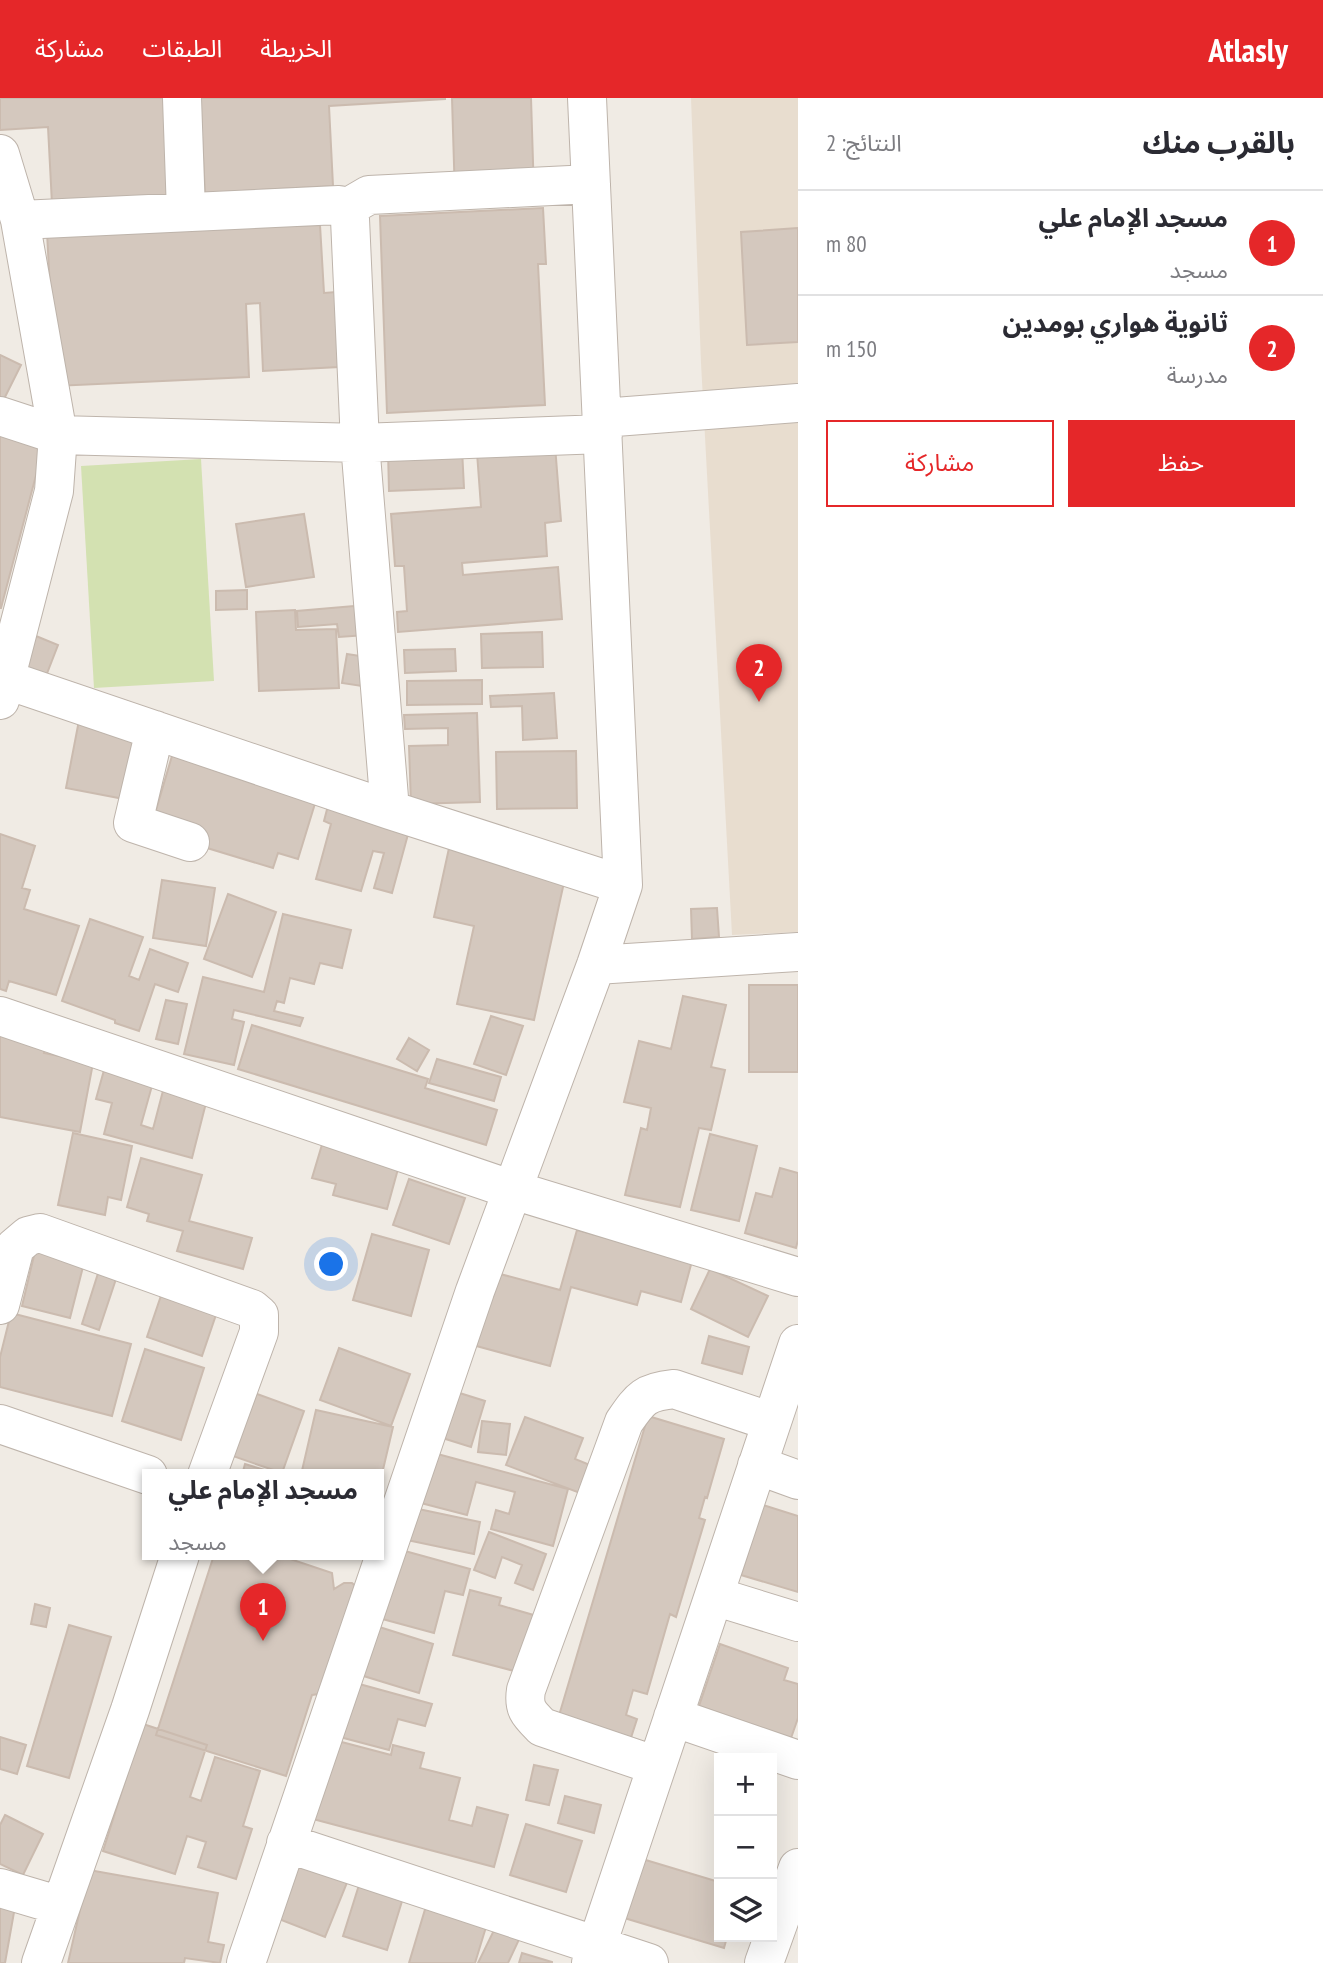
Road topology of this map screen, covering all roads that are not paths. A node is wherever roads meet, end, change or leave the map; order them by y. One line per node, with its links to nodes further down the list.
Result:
1 (182, 98): 6 (street)
2 (587, 98): 4 (street)
3 (0, 154): 7 (street)
4 (591, 184): 5 (street); 10 (street)
5 (345, 209): 6 (street); 12 (street)
6 (186, 212): 7 (street)
7 (20, 220): 11 (street)
8 (798, 403): 10 (street)
9 (0, 415): 11 (street)
10 (603, 426): 12 (street); 18 (street)
11 (58, 435): 12 (street); 13 (street)
12 (360, 443): 16 (street)
13 (9, 627): 14 (street)
14 (3, 690): 15 (street)
15 (155, 730): 16 (street); 17 (street)
16 (390, 810): 18 (street)
17 (190, 842)
18 (622, 886): 20 (street)
19 (798, 952): 20 (street)
20 (596, 965): 22 (street)
21 (0, 1016): 22 (street)
22 (513, 1191): 23 (street); 32 (street)
23 (798, 1277)
24 (0, 1305): 29 (street)
25 (798, 1344): 26 (street)
26 (772, 1422): 28 (street); 39 (street)
27 (0, 1423): 30 (street)
28 (757, 1465): 31 (street); 35 (street)
29 (209, 1469)
30 (142, 1473)
31 (798, 1480)
32 (384, 1547)
33 (178, 1560): 43 (street)
34 (380, 1560): 40 (street)
35 (714, 1596): 36 (street); 37 (street)
36 (798, 1622)
37 (673, 1717): 38 (street); 39 (street)
38 (798, 1760)
39 (657, 1766): 44 (street)
40 (286, 1843): 44 (street); 46 (street)
41 (798, 1868): 48 (street)
42 (0, 1888): 43 (street)
43 (61, 1906): 45 (street)
44 (594, 1955): 47 (street)
45 (41, 1963)
46 (246, 1963)
47 (649, 1963)
48 (764, 1963)

